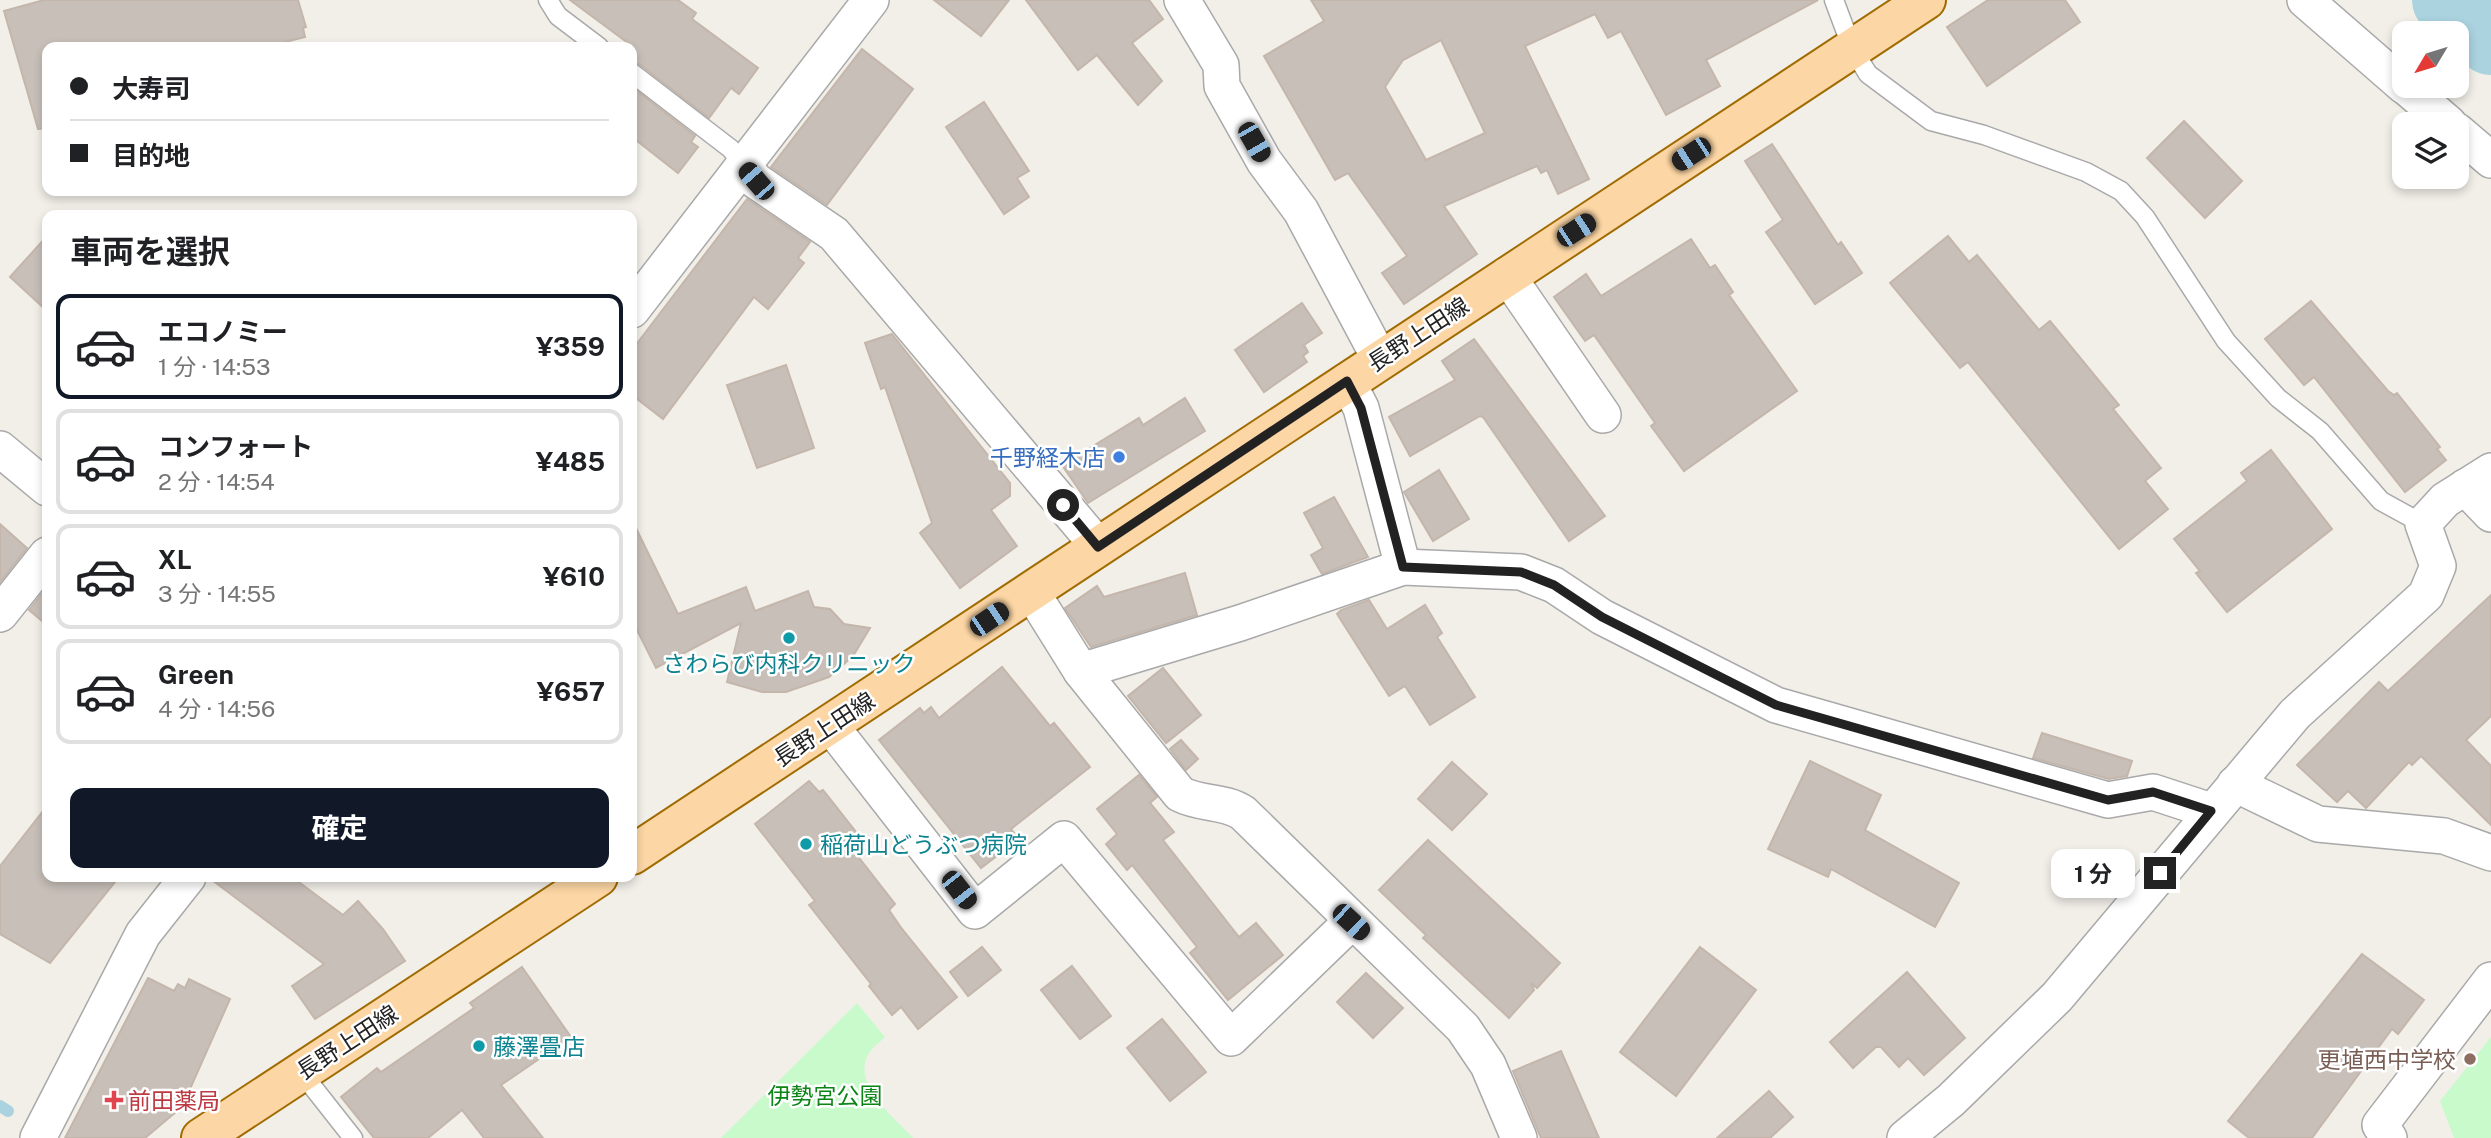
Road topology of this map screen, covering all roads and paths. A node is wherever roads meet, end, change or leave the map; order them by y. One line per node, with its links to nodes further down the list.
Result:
1 (548, 0): 7 (lane)
2 (871, 0): 15 (street)
3 (1182, 0): 18 (street)
4 (1834, 0): 8 (lane)
5 (1926, 0): 8 (main road, 長野上田線)
6 (2305, 0): 9 (street)
7 (592, 42)
8 (1852, 48): 16 (main road, 長野上田線); 25 (lane)
9 (2392, 75)
10 (637, 77): 15 (lane)
11 (2419, 98): 12 (street)
12 (2435, 112)
13 (2469, 141): 14 (street)
14 (2491, 160)
15 (743, 166): 17 (street); 26 (street)
16 (1507, 275): 18 (main road, 長野上田線); 20 (street)
17 (637, 304)
18 (1380, 359): 19 (main road, 長野上田線)
19 (1347, 381): 26 (main road, 長野上田線); 28 (street)
20 (1604, 415)
21 (0, 449): 23 (street)
22 (2478, 479): 24 (street); 25 (street)
23 (42, 484)
24 (2491, 514)
25 (2423, 524): 33 (street)
26 (1098, 547): 29 (main road, 長野上田線)
27 (42, 561): 30 (street)
28 (1403, 567): 31 (street); 34 (street)
29 (1031, 591): 31 (street); 32 (main road, 長野上田線)
30 (0, 614)
31 (1081, 671): 39 (street)
32 (830, 725): 35 (main road, 長野上田線); 39 (street)
33 (2235, 784): 34 (street); 36 (street)
34 (2211, 811): 46 (street)
35 (637, 852)
36 (2491, 853)
37 (184, 882): 42 (street)
38 (590, 882): 41 (main road, 長野上田線)
39 (1351, 922): 45 (street)
40 (2491, 980): 47 (street)
41 (301, 1072): 43 (main road, 長野上田線); 44 (lane)
42 (38, 1138)
43 (201, 1138)
44 (353, 1138)
45 (1519, 1138)
46 (1905, 1138)
47 (2389, 1138)

